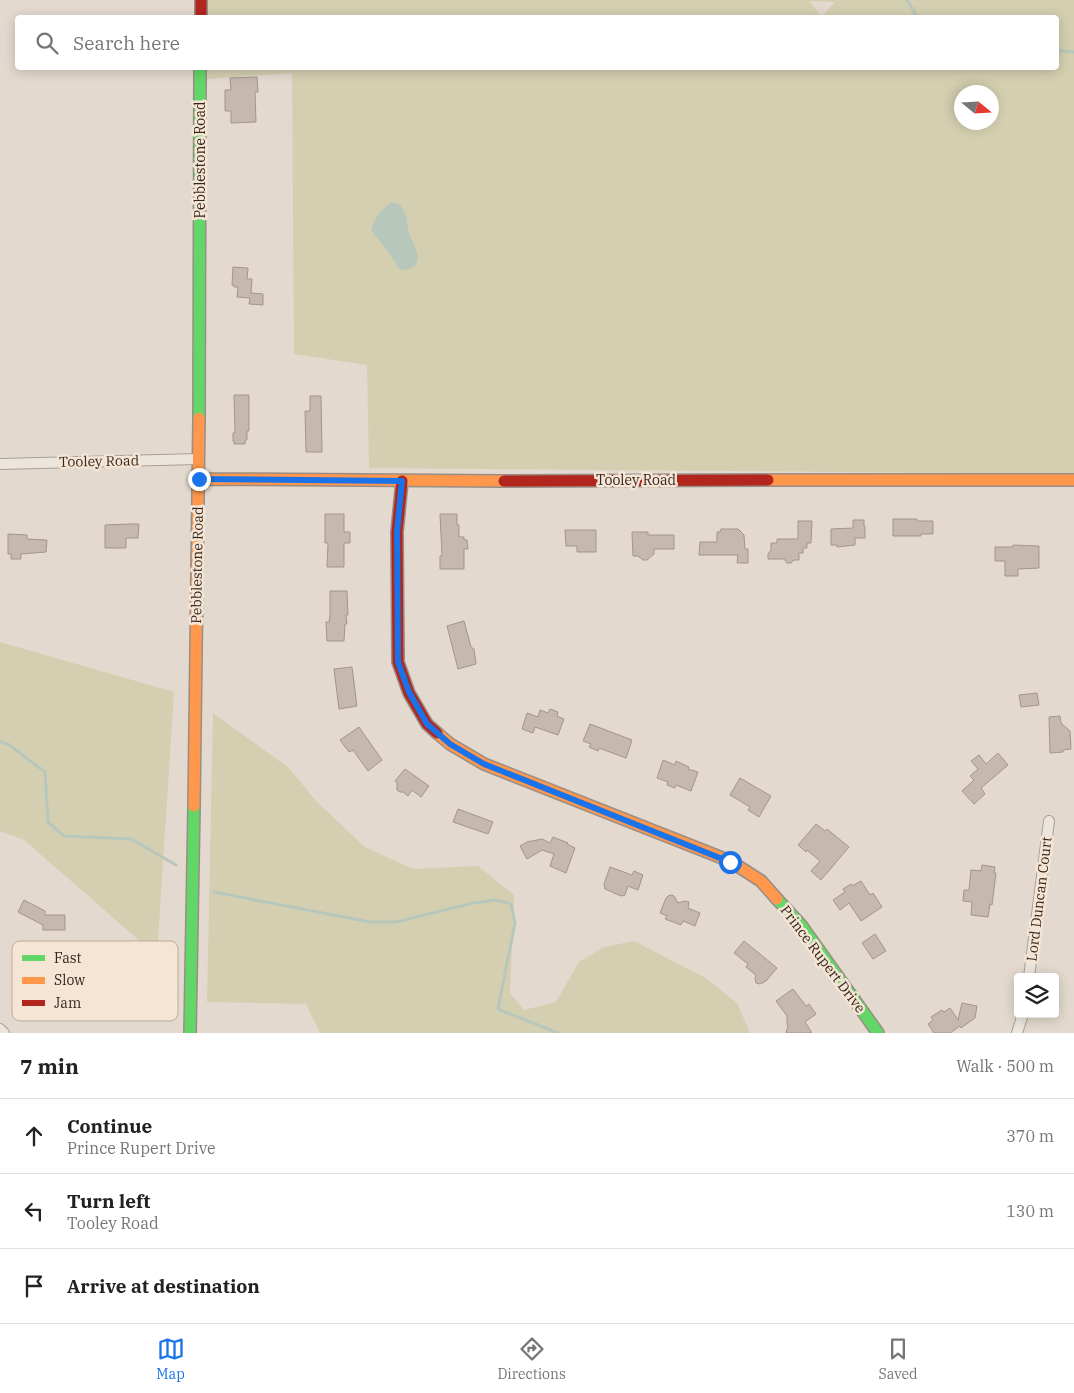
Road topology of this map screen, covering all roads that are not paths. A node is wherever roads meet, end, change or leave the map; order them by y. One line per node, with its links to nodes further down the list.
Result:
1 (201, 0): 2 (street)
2 (200, 15)
3 (200, 70): 4 (street, Pebblestone Road)
4 (199, 459): 5 (street, Tooley Road); 6 (street, Pebblestone Road)
5 (0, 464)
6 (199, 479): 8 (street, Tooley Road); 14 (street, Pebblestone Road)
7 (1074, 480): 8 (street, Tooley Road)
8 (402, 481): 15 (street, Prince Rupert Drive)
9 (1048, 821): 10 (street, Lord Duncan Court)
10 (1029, 973)
11 (1022, 1018): 16 (street)
12 (0, 1029): 13 (street)
13 (4, 1033)
14 (190, 1033)
15 (878, 1033)
16 (1017, 1033)

